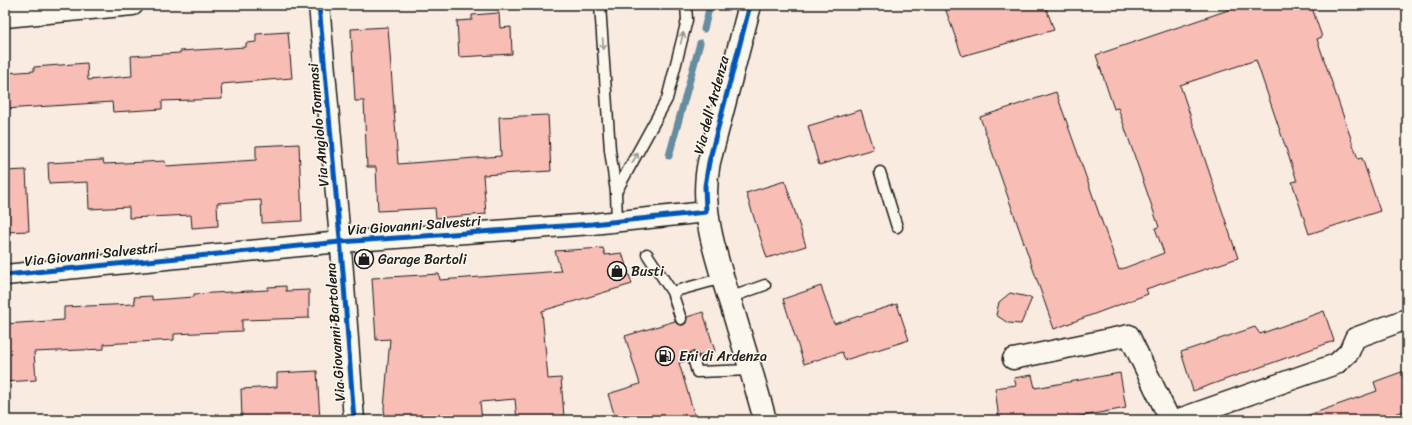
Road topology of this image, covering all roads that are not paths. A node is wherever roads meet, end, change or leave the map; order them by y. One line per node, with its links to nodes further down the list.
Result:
1 (133, 5): 6 (street)
2 (319, 5): 12 (street, Via Angiolo Tommasi)
3 (600, 5): 8 (lane, one-way to 8)
4 (686, 5): 8 (lane, one-way to 4)
5 (750, 5): 9 (main road, Via dell'Ardenza)
6 (5, 17)
7 (880, 172): 11 (lane)
8 (616, 192): 10 (lane)
9 (706, 212): 10 (street, Via Giovanni Salvestri); 16 (main road, Via dell'Ardenza)
10 (617, 221): 12 (street, Via Giovanni Salvestri)
11 (897, 227)
12 (340, 242): 14 (street, Via Giovanni Salvestri); 23 (street, Via Giovanni Bartolena)
13 (647, 254): 17 (lane)
14 (5, 275)
15 (766, 285): 16 (lane)
16 (726, 288): 17 (lane); 22 (main road, Via dell'Ardenza)
17 (672, 292): 18 (lane)
18 (681, 319)
19 (1407, 319): 26 (street)
20 (693, 358): 22 (lane)
21 (1013, 359): 25 (street)
22 (751, 370): 24 (main road, Via dell'Ardenza)
23 (354, 420)
24 (765, 420)
25 (1170, 420)
26 (1176, 420)

